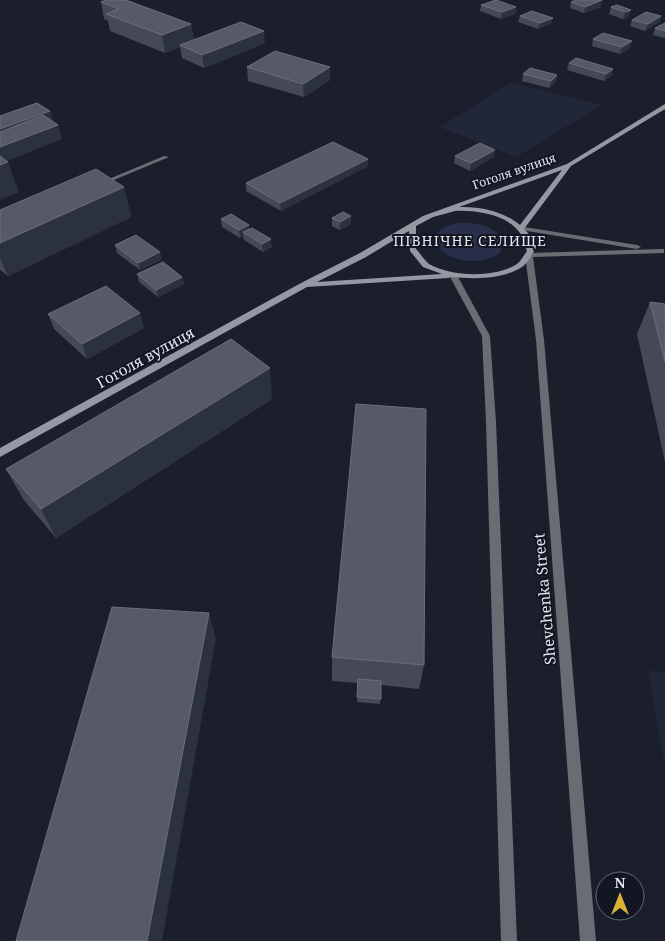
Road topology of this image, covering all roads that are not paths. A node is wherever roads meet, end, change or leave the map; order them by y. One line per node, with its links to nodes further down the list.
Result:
1 (665, 106): 3 (main road, Гоголя вулиця)
2 (166, 157): 4 (street)
3 (568, 165): 5 (main road, Гоголя вулиця); 7 (main road, Гоголя вулиця)
4 (96, 186)
5 (441, 211): 6 (main road, Гоголя вулиця); 7 (main road, Гоголя вулиця)
6 (413, 226): 10 (main road, Гоголя вулиця); 11 (main road, Гоголя вулиця)
7 (521, 228): 8 (street); 9 (main road)
8 (663, 252): 9 (street)
9 (529, 255): 10 (main road, Гоголя вулиця); 14 (street, Shevchenka Street)
10 (453, 275): 11 (main road, Гоголя вулиця); 13 (street)
11 (304, 286): 12 (main road, Гоголя вулиця)
12 (0, 454)
13 (509, 941)
14 (588, 941)

